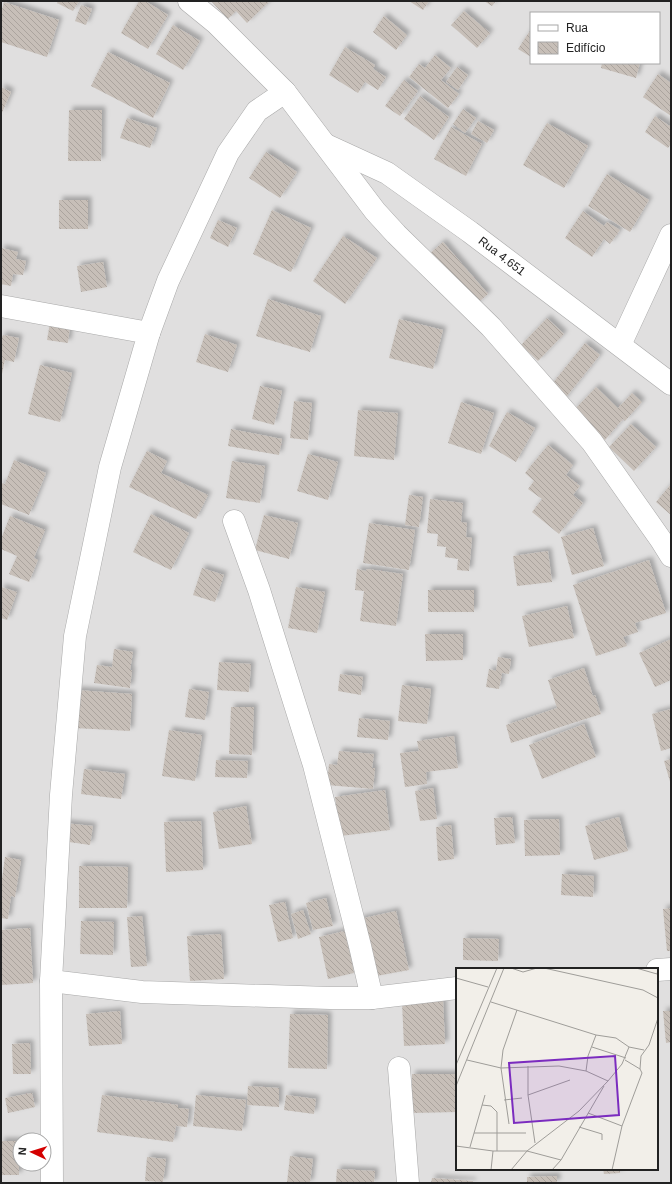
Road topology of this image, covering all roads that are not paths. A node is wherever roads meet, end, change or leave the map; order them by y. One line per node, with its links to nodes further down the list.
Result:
1 (189, 1): 2 (street)
2 (284, 92): 3 (street); 6 (street)
3 (324, 144): 7 (street, Rua 4.651); 10 (street)
4 (671, 235): 7 (street)
5 (1, 306): 6 (street)
6 (149, 333): 13 (street)
7 (620, 345): 8 (street, Rua 4.651)
8 (671, 384)
9 (234, 521): 15 (street)
10 (671, 556)
11 (671, 969): 12 (street)
12 (658, 970)
13 (51, 981): 15 (street); 17 (street)
14 (456, 988): 15 (street)
15 (372, 998)
16 (399, 1068): 18 (street)
17 (52, 1183)
18 (408, 1183)

